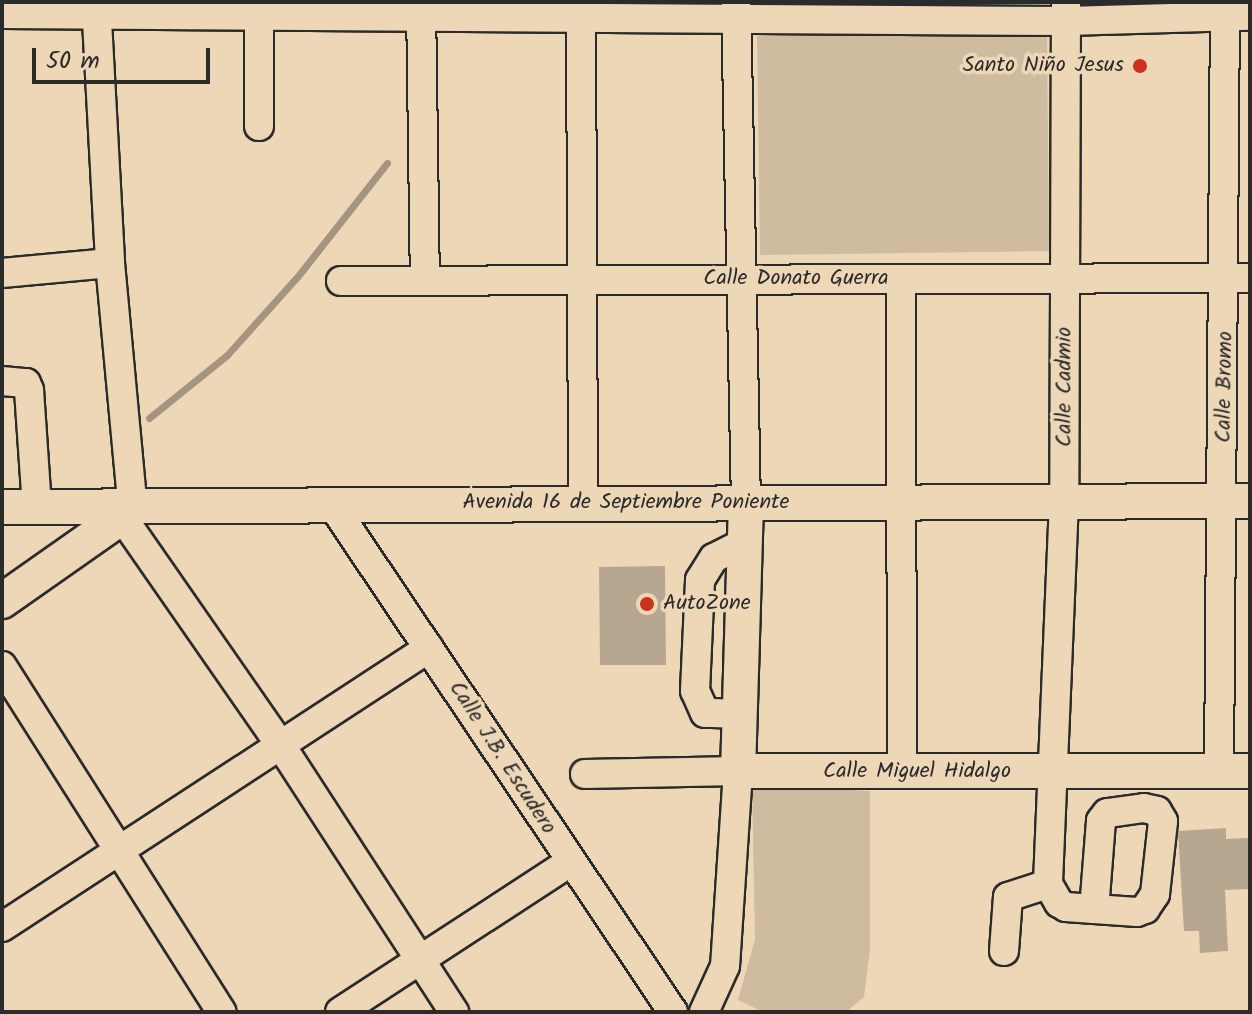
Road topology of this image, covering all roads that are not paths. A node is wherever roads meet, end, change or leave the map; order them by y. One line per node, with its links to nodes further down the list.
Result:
1 (421, 8): 3 (street); 4 (street); 16 (street)
2 (96, 9): 4 (street); 9 (street); 11 (street)
3 (581, 9): 5 (street); 17 (street)
4 (259, 10): 10 (street)
5 (736, 10): 6 (street); 13 (street)
6 (910, 10): 7 (street)
7 (1066, 11): 8 (street); 14 (street, Calle Cadmio)
8 (1234, 11): 15 (street, Calle Bromo)
9 (2, 14)
10 (259, 126)
11 (110, 263): 12 (street); 29 (street)
12 (2, 273)
13 (740, 278): 17 (street, Calle Donato Guerra); 18 (street, Calle Donato Guerra); 26 (street)
14 (1065, 278): 15 (street, Calle Donato Guerra); 18 (street, Calle Donato Guerra); 21 (street, Calle Cadmio)
15 (1238, 278): 22 (street, Calle Bromo)
16 (425, 279): 17 (street, Calle Donato Guerra); 19 (street, Calle Donato Guerra)
17 (583, 280): 23 (street)
18 (901, 280): 24 (street)
19 (341, 281)
20 (2, 381): 28 (street)
21 (1064, 501): 22 (main road, Avenida 16 de Septiembre Poniente); 24 (main road, Avenida 16 de Septiembre Poniente); 38 (street, Calle Cadmio)
22 (1236, 501): 37 (street, Calle Bromo)
23 (583, 502): 25 (main road, Avenida 16 de Septiembre Poniente); 26 (main road, Avenida 16 de Septiembre Poniente)
24 (901, 502): 26 (main road, Avenida 16 de Septiembre Poniente); 39 (street)
25 (331, 503): 29 (main road, Avenida 16 de Septiembre Poniente); 32 (street, Calle J.B. Escudero)
26 (746, 503): 30 (main road)
27 (2, 507): 28 (main road, Avenida 16 de Septiembre Poniente)
28 (37, 508): 29 (main road, Avenida 16 de Septiembre Poniente)
29 (128, 513): 31 (main road); 35 (street)
30 (745, 542): 34 (main road); 34 (street)
31 (2, 601)
32 (429, 648): 35 (street); 42 (street, Calle J.B. Escudero)
33 (2, 666): 41 (street)
34 (740, 714): 36 (main road)
35 (280, 744): 41 (street); 47 (street)
36 (738, 771): 39 (main road, Calle Miguel Hidalgo); 40 (street, Calle Miguel Hidalgo); 52 (street)
37 (1234, 771): 38 (main road, Calle Miguel Hidalgo)
38 (1056, 772): 39 (main road, Calle Miguel Hidalgo); 43 (street, Calle Cadmio)
39 (902, 773)
40 (585, 774)
41 (121, 854): 45 (street); 48 (street)
42 (570, 862): 47 (street); 51 (street, Calle J.B. Escudero)
43 (1048, 884): 44 (street); 46 (street)
44 (1094, 909)
45 (2, 927)
46 (1004, 951)
47 (419, 958): 49 (street); 50 (street)
48 (222, 1012)
49 (340, 1012)
50 (454, 1012)
51 (673, 1012)
52 (704, 1012)

